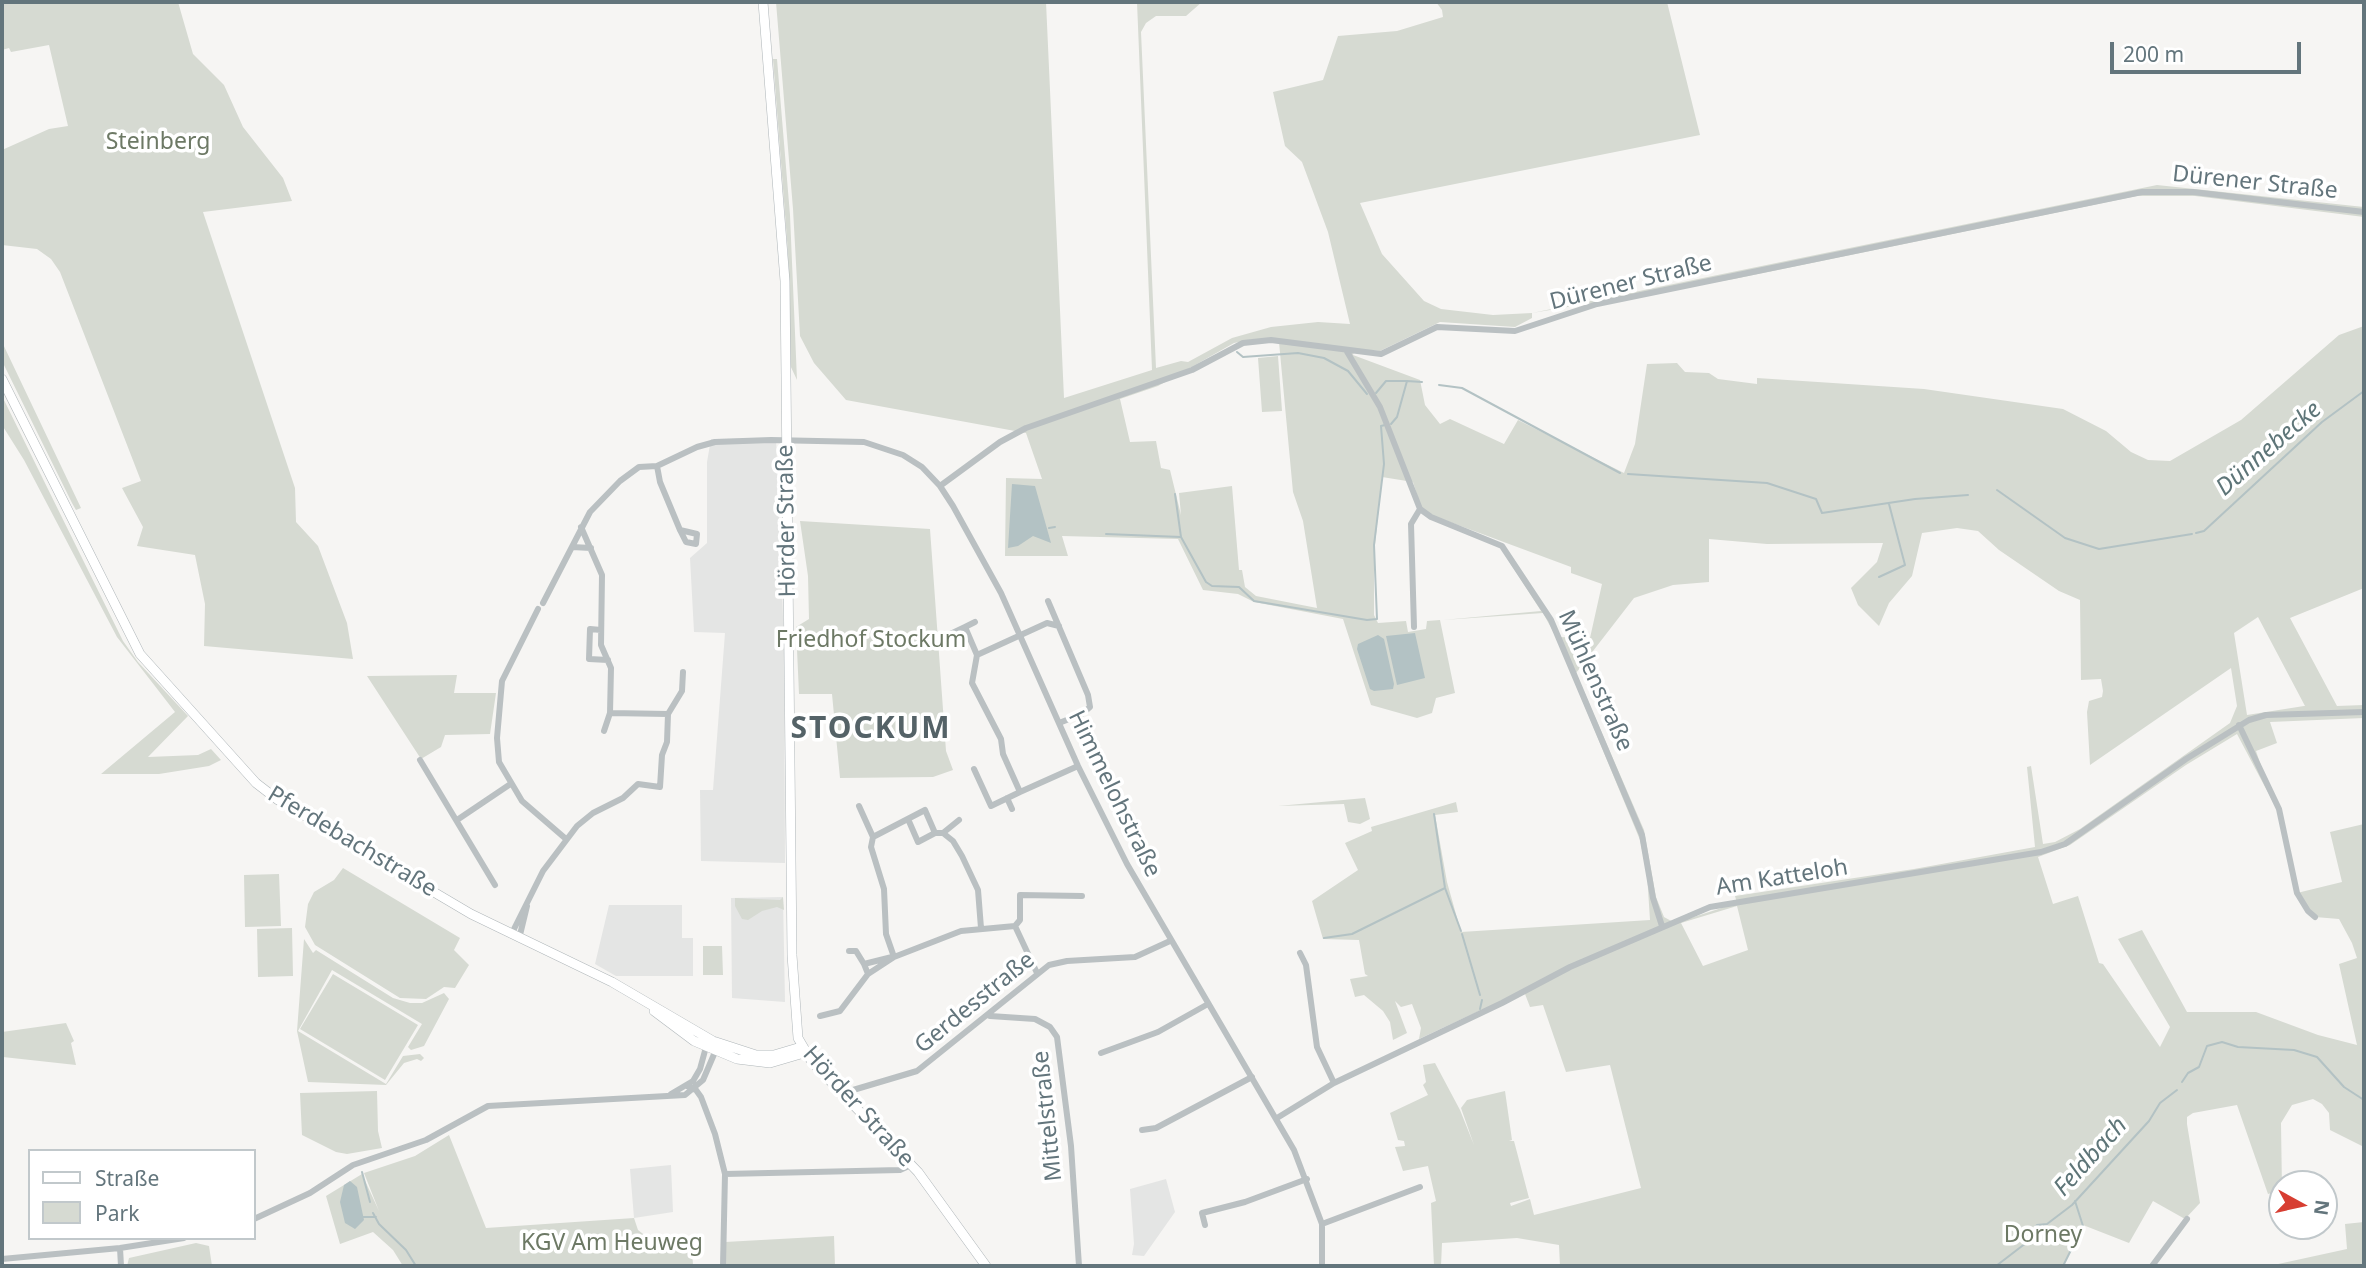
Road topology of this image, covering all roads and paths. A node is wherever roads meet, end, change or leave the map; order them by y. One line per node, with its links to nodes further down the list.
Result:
1 (763, 2): 5 (main road, Hörder Straße)
2 (2364, 212): 3 (street, Dürener Straße)
3 (1346, 350): 7 (street, Dürener Straße); 8 (street)
4 (2, 379): 52 (main road, Pferdebachstraße)
5 (786, 442): 6 (street, Himmelohstraße); 7 (street, Himmelohstraße); 64 (main road, Hörder Straße)
6 (657, 466): 9 (street, Himmelohstraße); 10 (street)
7 (940, 486): 19 (street, Himmelohstraße)
8 (1420, 509): 16 (street); 50 (street, Mühlenstraße)
9 (581, 527): 11 (street); 12 (street, Himmelohstraße)
10 (680, 530)
11 (592, 548): 12 (street); 18 (street)
12 (571, 549): 35 (street, Himmelohstraße)
13 (1048, 601): 15 (street)
14 (975, 622): 17 (street)
15 (1059, 626): 19 (street); 29 (street)
16 (1414, 626)
17 (965, 627): 20 (street); 23 (street)
18 (601, 630): 21 (street); 22 (street)
19 (1020, 634): 23 (street); 29 (street, Himmelohstraße)
20 (942, 638)
21 (590, 645): 22 (street); 24 (street)
22 (601, 645): 24 (street)
23 (977, 655): 36 (street)
24 (608, 660): 27 (street)
25 (683, 672): 28 (street)
26 (2364, 712): 30 (street, Am Katteloh)
27 (610, 713): 28 (street); 31 (street)
28 (668, 714): 45 (street)
29 (1059, 723): 33 (street, Himmelohstraße)
30 (2239, 726): 48 (street); 50 (street, Am Katteloh)
31 (604, 731)
32 (420, 760): 41 (street)
33 (1078, 766): 36 (street); 53 (street, Himmelohstraße)
34 (974, 769): 37 (street)
35 (509, 785): 41 (street); 45 (street)
36 (1020, 792): 37 (street)
37 (1007, 798): 39 (street)
38 (859, 806): 44 (street)
39 (1013, 808)
40 (908, 819): 43 (street); 43 (street); 44 (street)
41 (457, 820): 46 (street)
42 (959, 820): 43 (street)
43 (939, 833): 51 (street)
44 (873, 837): 56 (street)
45 (566, 838): 52 (street)
46 (495, 885)
47 (1082, 896): 49 (street)
48 (2315, 917)
49 (1015, 926): 51 (street); 58 (street)
50 (1662, 926): 67 (street, Am Katteloh)
51 (981, 928): 56 (street)
52 (515, 937): 63 (main road, Pferdebachstraße)
53 (1170, 940): 58 (street, Gerdesstraße); 60 (street, Himmelohstraße)
54 (849, 951): 57 (street)
55 (1300, 953): 67 (street)
56 (894, 957): 57 (street); 59 (street)
57 (864, 964): 59 (street)
58 (1037, 973): 62 (street, Gerdesstraße)
59 (868, 974): 61 (street)
60 (1208, 1004): 65 (street); 66 (street, Himmelohstraße)
61 (820, 1016)
62 (990, 1016): 70 (street, Gerdesstraße); 88 (street, Mittelstraße)
63 (711, 1047): 64 (main road, Pferdebachstraße); 68 (street); 69 (street)
64 (802, 1050): 70 (main road, Hörder Straße)
65 (1101, 1054)
66 (1252, 1077): 72 (street, Himmelohstraße); 73 (street)
67 (1334, 1083): 72 (street, Am Katteloh)
68 (687, 1086): 69 (street); 71 (street)
69 (696, 1090): 71 (street); 75 (street)
70 (843, 1093): 74 (main road, Hörder Straße)
71 (671, 1094): 78 (street)
72 (1278, 1118): 76 (street, Himmelohstraße)
73 (1142, 1130)
74 (911, 1165): 75 (street); 87 (main road, Hörder Straße)
75 (725, 1174): 86 (street)
76 (1307, 1179): 80 (street, Himmelohstraße); 81 (street)
77 (1420, 1187): 80 (street)
78 (256, 1218)
79 (2187, 1219): 90 (street)
80 (1322, 1224): 89 (street, Himmelohstraße)
81 (1205, 1225)
82 (171, 1240): 83 (street)
83 (120, 1248): 84 (street); 85 (street)
84 (2, 1259)
85 (121, 1266)
86 (723, 1266)
87 (986, 1266)
88 (1079, 1266)
89 (1322, 1266)
90 (2152, 1266)

